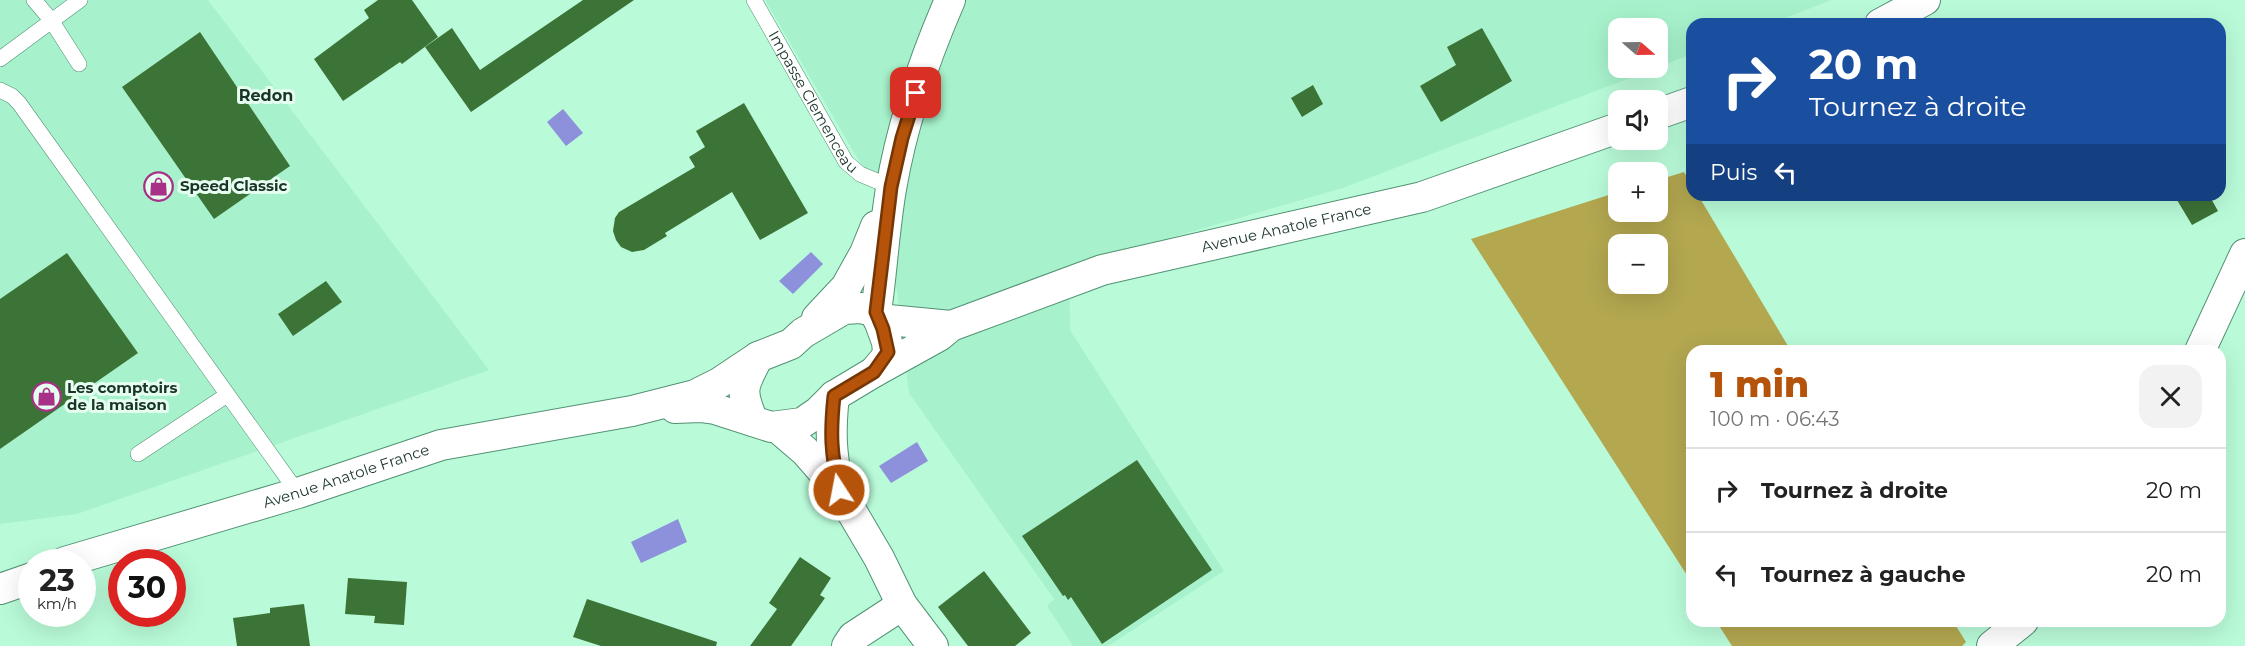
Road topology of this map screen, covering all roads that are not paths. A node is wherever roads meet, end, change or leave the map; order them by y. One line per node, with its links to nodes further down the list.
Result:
1 (34, 0): 7 (lane)
2 (80, 0): 7 (lane)
3 (754, 0): 14 (lane, Impasse Clemenceau)
4 (950, 0): 14 (street)
5 (1926, 0): 6 (street)
6 (1892, 18)
7 (51, 20): 8 (lane); 9 (lane)
8 (0, 59)
9 (79, 64)
10 (0, 90): 22 (lane)
11 (1686, 104): 12 (street)
12 (1668, 110)
13 (1608, 132): 17 (street, Avenue Anatole France)
14 (891, 187): 16 (street); 18 (street)
15 (2245, 254): 19 (street)
16 (877, 315): 17 (street, Avenue Anatole France); 18 (street, Avenue Anatole France); 21 (street)
17 (951, 326): 21 (street, Avenue Anatole France)
18 (803, 333): 20 (street, Avenue Anatole France)
19 (2203, 345)
20 (758, 357): 24 (street, Avenue Anatole France); 25 (street)
21 (874, 372): 23 (street, Avenue Anatole France)
22 (227, 395): 26 (lane); 28 (lane)
23 (834, 396): 25 (street, Avenue Anatole France); 27 (street)
24 (632, 411): 25 (street, Avenue Anatole France); 28 (street, Avenue Anatole France)
25 (765, 424): 27 (street)
26 (138, 454)
27 (839, 490): 34 (street)
28 (298, 493): 29 (street, Avenue Anatole France)
29 (96, 553)
30 (18, 570): 31 (street)
31 (0, 573)
32 (18, 583): 33 (street)
33 (0, 589)
34 (902, 605): 36 (street); 37 (street)
35 (2016, 627): 38 (street)
36 (847, 646)
37 (933, 646)
38 (1992, 646)

